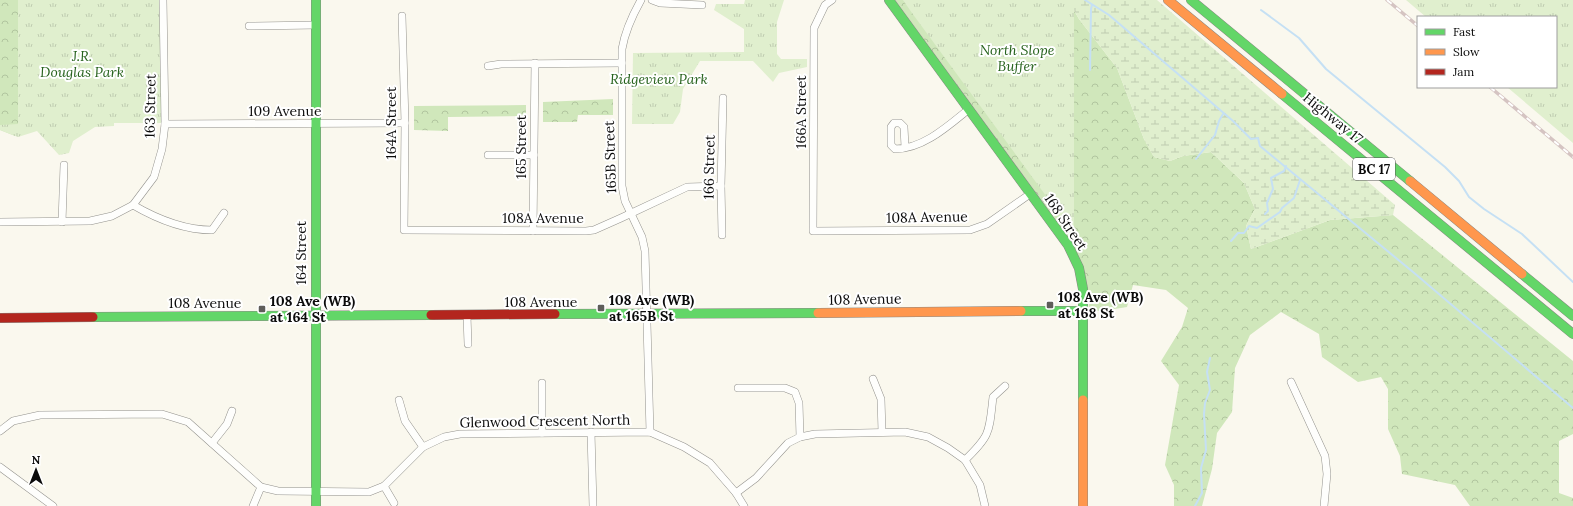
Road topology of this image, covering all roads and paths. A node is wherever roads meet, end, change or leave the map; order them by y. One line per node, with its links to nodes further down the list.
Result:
1 (163, 0): 19 (street, 163 Street)
2 (316, 0): 12 (main road, 164 Street)
3 (641, 0): 14 (street, 165B Street)
4 (652, 0): 9 (street)
5 (832, 0): 34 (street, 166A Street)
6 (889, 0): 17 (main road, 168 Street)
7 (1190, 0): 40 (main road, Highway 17 / BC 17)
8 (1170, 2): 42 (main road, Highway 17 / BC 17)
9 (702, 5)
10 (402, 16): 18 (street, 164A Street)
11 (249, 26): 12 (street)
12 (316, 26): 20 (main road, 164 Street)
13 (535, 63): 14 (street); 15 (street); 23 (street, 165 Street)
14 (622, 63): 29 (street, 165B Street)
15 (488, 66)
16 (723, 98): 25 (street, 166 Street)
17 (969, 109): 21 (street); 26 (main road, 168 Street)
18 (405, 123): 20 (street, 109 Avenue); 32 (street, 164A Street)
19 (165, 124): 20 (street, 109 Avenue); 27 (street, 163 Street)
20 (315, 124): 38 (main road, 164 Street)
21 (905, 147)
22 (488, 155): 23 (street)
23 (534, 155): 33 (street, 165 Street)
24 (64, 165): 31 (street)
25 (721, 186): 29 (street, 108A Avenue); 35 (street, 166 Street)
26 (1030, 194): 34 (street, 108A Avenue); 36 (main road, 168 Street)
27 (133, 205): 28 (street); 31 (street)
28 (224, 213)
29 (630, 213): 33 (street, 108A Avenue); 37 (street, 165B Street)
30 (0, 222): 31 (street)
31 (62, 222)
32 (404, 230): 33 (street, 108A Avenue)
33 (533, 231)
34 (813, 231)
35 (722, 235)
36 (1082, 311): 37 (main road, 108 Avenue); 72 (main road, 168 Street)
37 (647, 315): 39 (main road, 108 Avenue); 53 (street, 165B Street)
38 (315, 316): 39 (main road, 108 Avenue); 41 (main road, 108 Avenue); 63 (main road, 164 Street)
39 (467, 316): 43 (street)
40 (1573, 316)
41 (0, 318)
42 (1573, 334)
43 (468, 344)
44 (872, 379): 54 (street)
45 (1291, 382): 73 (street)
46 (542, 383): 55 (street)
47 (1005, 386): 59 (street)
48 (738, 388): 56 (street)
49 (399, 400): 58 (street)
50 (232, 411): 57 (street)
51 (0, 431): 57 (street)
52 (591, 432): 53 (street, Glenwood Crescent North); 55 (street, Glenwood Crescent North); 69 (street)
53 (650, 432): 64 (street, Glenwood Crescent North)
54 (882, 432): 56 (street); 59 (street)
55 (542, 433): 58 (street, Glenwood Crescent North)
56 (800, 437): 64 (street)
57 (212, 443): 62 (street)
58 (423, 447): 61 (street, Glenwood Crescent North)
59 (966, 460): 71 (street)
60 (0, 467): 66 (street)
61 (384, 486): 63 (street, Glenwood Crescent North); 65 (street)
62 (261, 487): 63 (street, Glenwood Crescent North); 67 (street)
63 (316, 491): 68 (main road, 164 Street)
64 (736, 492): 70 (street, Glenwood Crescent North)
65 (394, 503)
66 (49, 505)
67 (254, 506)
68 (316, 506)
69 (593, 506)
70 (744, 506)
71 (985, 506)
72 (1083, 506)
73 (1324, 506)

